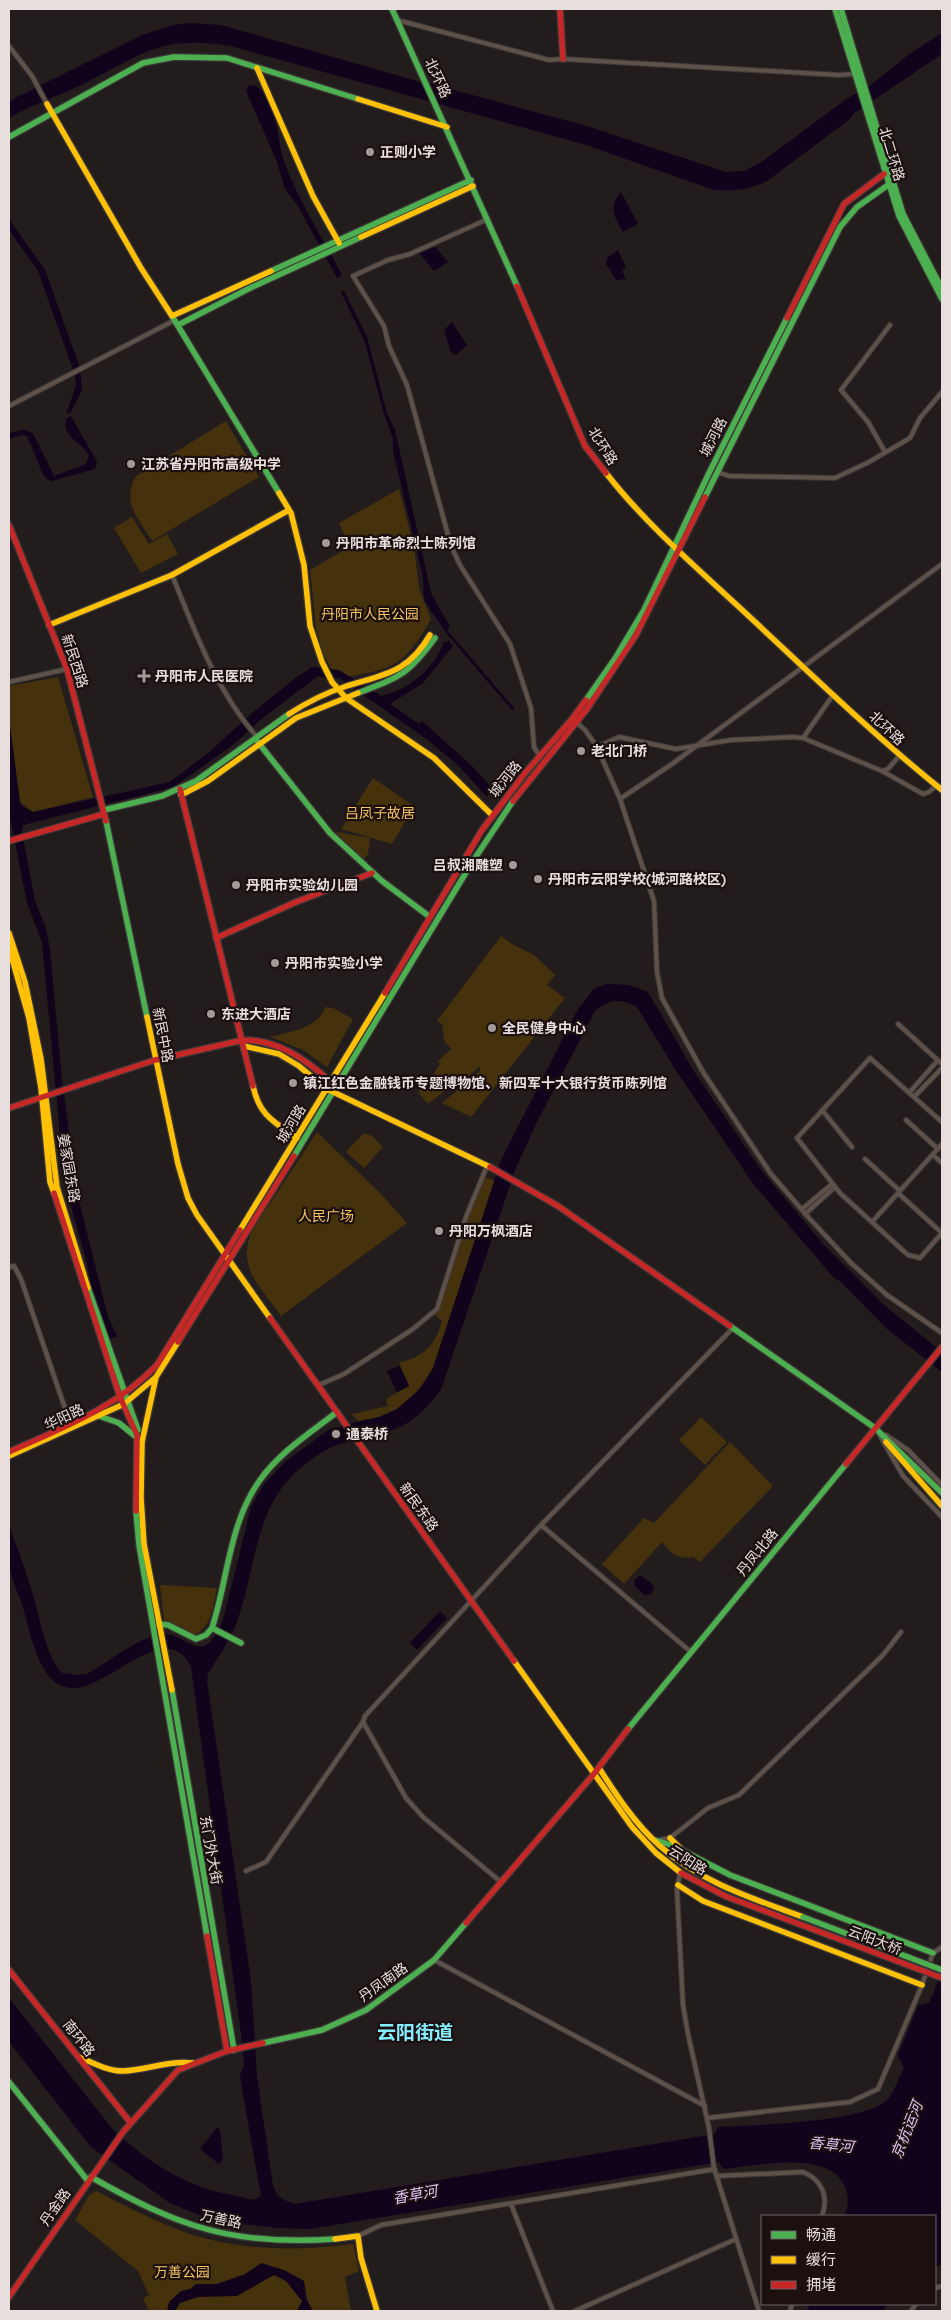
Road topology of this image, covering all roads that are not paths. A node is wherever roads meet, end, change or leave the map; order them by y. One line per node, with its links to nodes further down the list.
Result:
1 (392, 9): 5 (street, 北环路)
2 (560, 9): 7 (street)
3 (835, 9): 9 (street, 北二环路)
4 (841, 9): 10 (street, 北二环路)
5 (397, 20): 7 (street); 14 (street, 北环路)
6 (9, 46): 11 (street)
7 (563, 59): 9 (street)
8 (257, 68): 13 (street); 14 (street); 20 (street)
9 (855, 74): 10 (street, 北二环路)
10 (859, 81): 12 (street, 北二环路)
11 (47, 104): 13 (street)
12 (868, 110): 16 (street, 北二环路); 22 (street, 北二环路)
13 (51, 112): 15 (street); 24 (street)
14 (446, 127): 17 (street, 北环路)
15 (9, 137)
16 (884, 174): 18 (street, 北二环路); 29 (street, 城河路)
17 (472, 183): 19 (street, 北环路); 20 (street)
18 (888, 185): 23 (street, 北二环路); 29 (street, 城河路)
19 (488, 219): 32 (street, 北环路); 49 (street)
20 (340, 244): 21 (street)
21 (315, 255): 24 (street); 24 (street)
22 (942, 289)
23 (942, 299)
24 (175, 320): 27 (street); 30 (street)
25 (890, 325): 28 (street)
26 (942, 392): 28 (street)
27 (9, 406)
28 (885, 452): 29 (street)
29 (713, 471): 32 (street, 城河路)
30 (289, 510): 34 (street); 39 (street)
31 (9, 525): 35 (street, 新民西路)
32 (676, 548): 36 (street, 北环路); 42 (street, 城河路)
33 (942, 564): 36 (street)
34 (172, 575): 35 (street); 43 (street)
35 (49, 625): 37 (street, 新民西路)
36 (803, 667): 40 (street, 北环路); 47 (street)
37 (67, 669): 38 (street); 55 (street, 新民西路)
38 (9, 682)
39 (338, 690): 41 (street); 41 (street); 43 (street)
40 (833, 695): 44 (street); 48 (street, 北环路)
41 (345, 697): 45 (street); 56 (street)
42 (575, 721): 46 (street); 49 (street, 城河路); 71 (street, 城河路)
43 (256, 738): 45 (street); 53 (street)
44 (803, 738): 47 (street); 50 (street)
45 (259, 744): 53 (street); 58 (street)
46 (597, 747): 47 (street); 54 (street)
47 (692, 747): 54 (street)
48 (899, 756): 50 (street); 51 (street, 北环路)
49 (540, 757): 56 (street, 城河路)
50 (882, 771): 51 (street)
51 (936, 786): 52 (street, 北环路)
52 (942, 790)
53 (180, 792): 55 (street); 61 (street)
54 (620, 799): 89 (street)
55 (104, 811): 57 (street); 65 (street, 新民中路)
56 (492, 816): 59 (street, 城河路)
57 (9, 841)
58 (372, 873): 59 (street); 61 (street)
59 (430, 916): 69 (street, 城河路)
60 (9, 933): 73 (street, 姜家园东路)
61 (216, 938): 64 (street)
62 (9, 948): 73 (street, 姜家园东路)
63 (898, 1024): 66 (street)
64 (243, 1043): 65 (street); 69 (street); 70 (street); 79 (street)
65 (155, 1060): 73 (street); 93 (street, 新民中路)
66 (938, 1060): 67 (street); 72 (street)
67 (942, 1064)
68 (942, 1068): 74 (street)
69 (332, 1082): 70 (street, 城河路)
70 (327, 1089): 71 (street); 79 (street, 城河路)
71 (334, 1092): 86 (street); 94 (street, 城河路)
72 (909, 1093): 74 (street); 76 (street)
73 (44, 1095): 75 (street); 101 (street, 姜家园东路); 102 (street, 姜家园东路)
74 (914, 1097): 78 (street)
75 (9, 1108)
76 (822, 1110): 81 (street); 87 (street)
77 (906, 1120): 82 (street)
78 (942, 1122)
79 (297, 1138): 93 (street, 城河路)
80 (942, 1144): 82 (street)
81 (852, 1147)
82 (938, 1149): 83 (street)
83 (933, 1154): 85 (street); 88 (street)
84 (865, 1159): 88 (street)
85 (942, 1163)
86 (486, 1166): 96 (street); 100 (street)
87 (834, 1186): 89 (street); 90 (street); 91 (street)
88 (899, 1192): 91 (street); 92 (street)
89 (802, 1209): 90 (street)
90 (805, 1214): 97 (street)
91 (872, 1222): 92 (street)
92 (942, 1233)
93 (225, 1253): 94 (street, 新民东路); 101 (street, 城河路)
94 (230, 1261): 99 (street, 城河路); 100 (street, 新民东路)
95 (9, 1267): 106 (street)
96 (733, 1328): 107 (street); 115 (street)
97 (942, 1332)
98 (942, 1347): 107 (street, 丹凤北路)
99 (156, 1378): 103 (street, 城河路); 108 (street, 城河路)
100 (319, 1385): 104 (street, 新民东路)
101 (126, 1393): 102 (street, 华阳路); 103 (street, 姜家园东路)
102 (120, 1397): 103 (street, 姜家园东路); 106 (street, 华阳路)
103 (126, 1402): 105 (street, 华阳路); 108 (street)
104 (338, 1412): 116 (street, 新民东路); 118 (street)
105 (97, 1416): 106 (street, 华阳路); 108 (street)
106 (70, 1425): 109 (street, 华阳路); 110 (street, 华阳路)
107 (875, 1428): 111 (street); 112 (street); 113 (street); 114 (street); 121 (street, 丹凤北路)
108 (139, 1440): 117 (street)
109 (9, 1452)
110 (9, 1456)
111 (942, 1484)
112 (942, 1493)
113 (942, 1506)
114 (942, 1516)
115 (541, 1524): 116 (street); 121 (street)
116 (471, 1601): 123 (street); 125 (street, 新民东路)
117 (158, 1628): 118 (street); 122 (street)
118 (213, 1629): 120 (street)
119 (901, 1632): 126 (street)
120 (241, 1643)
121 (691, 1652): 124 (street, 丹凤北路)
122 (163, 1655): 143 (street, 东门外大街); 144 (street, 东门外大街)
123 (363, 1722): 129 (street); 132 (street)
124 (599, 1768): 125 (street, 丹凤北路); 127 (street, 云阳路)
125 (593, 1775): 130 (street, 云阳路); 132 (street, 丹凤南路)
126 (670, 1838): 127 (street); 128 (street)
127 (655, 1840): 128 (street); 131 (street, 云阳路)
128 (682, 1850): 131 (street); 137 (street)
129 (246, 1871)
130 (680, 1873): 133 (street); 135 (street, 云阳路)
131 (697, 1873): 134 (street, 云阳路)
132 (502, 1882): 138 (street, 丹凤南路)
133 (678, 1885): 142 (street); 148 (street)
134 (803, 1917): 140 (street, 云阳大桥, bridge)
135 (799, 1924): 141 (street, 云阳大桥, bridge)
136 (942, 1947): 137 (street)
137 (933, 1953): 142 (street)
138 (434, 1960): 143 (street, 丹凤南路); 148 (street)
139 (9, 1970): 145 (street, 南环路)
140 (942, 1970)
141 (942, 1978)
142 (922, 1985): 149 (street)
143 (234, 2050): 144 (street, 丹凤南路)
144 (227, 2051): 146 (street, 丹凤南路)
145 (77, 2056): 146 (street); 150 (street, 南环路)
146 (193, 2063): 150 (street, 丹凤南路)
147 (9, 2082): 154 (street, 万善路)
148 (705, 2106): 149 (street)
149 (707, 2118): 152 (street)
150 (130, 2122): 151 (street, 丹凤南路)
151 (122, 2132): 154 (street, 丹金路)
152 (715, 2168): 153 (street); 155 (street)
153 (717, 2176): 156 (street); 158 (street)
154 (89, 2179): 157 (street, 万善路); 159 (street, 丹金路)
155 (511, 2204): 157 (street); 161 (street)
156 (822, 2215)
157 (358, 2236): 160 (street)
158 (736, 2239): 162 (street); 163 (street)
159 (9, 2297)
160 (377, 2311)
161 (553, 2311)
162 (576, 2311)
163 (759, 2311)

